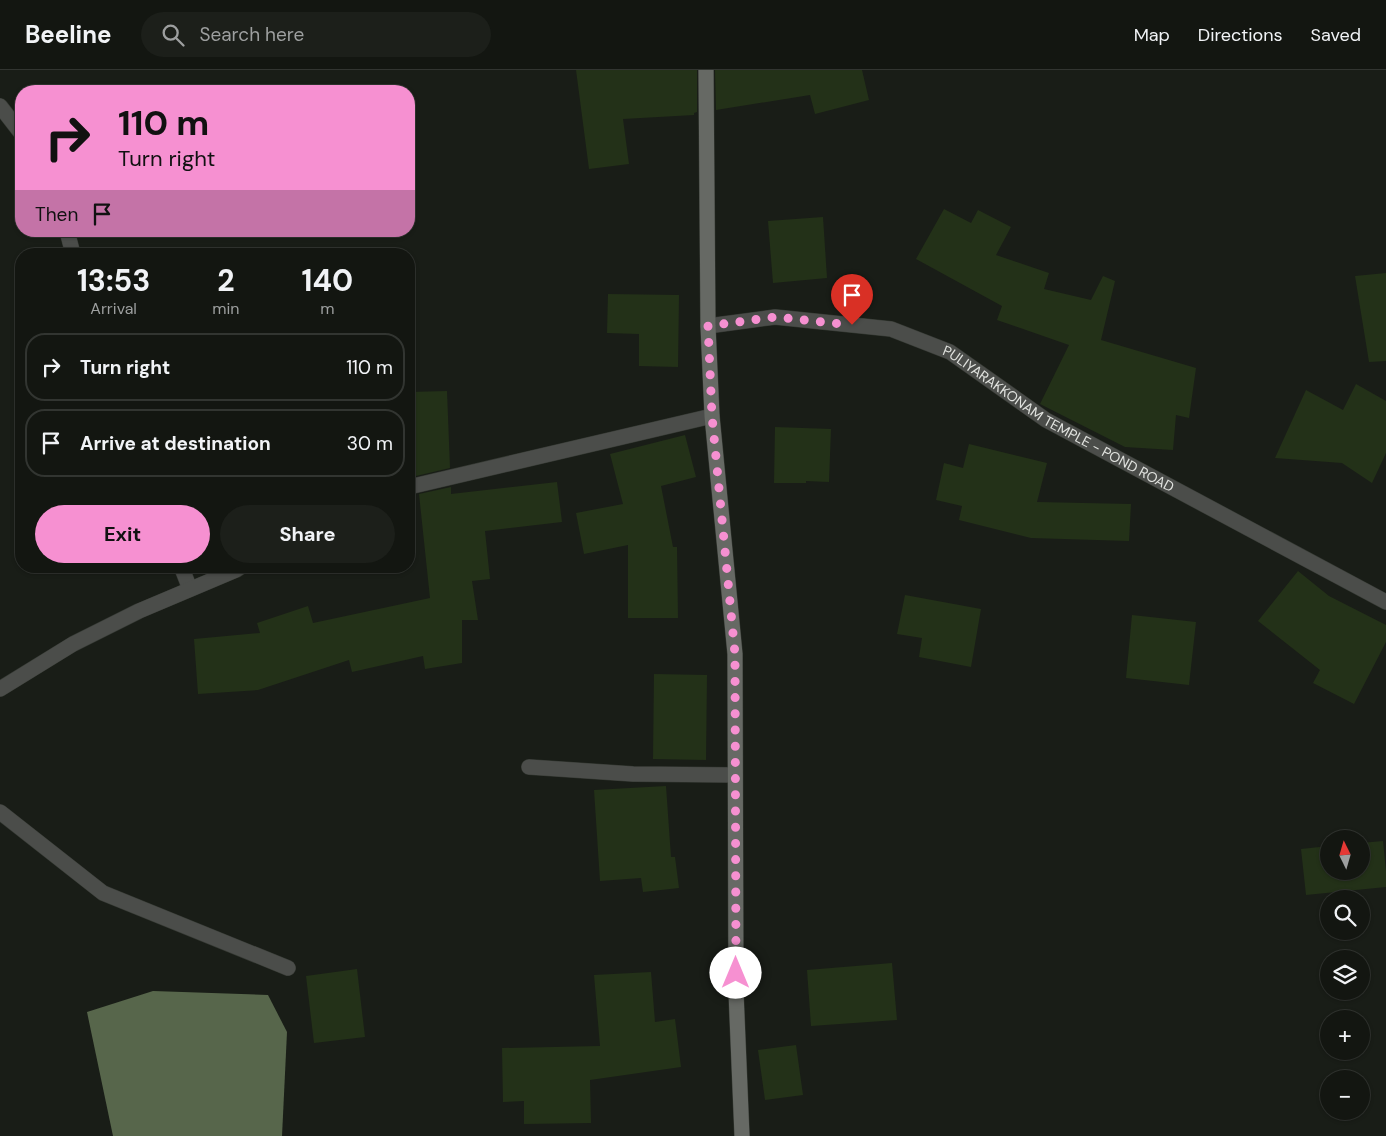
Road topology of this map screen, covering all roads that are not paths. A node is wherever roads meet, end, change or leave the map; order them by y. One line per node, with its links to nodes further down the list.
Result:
1 (706, 70): 4 (main road)
2 (0, 106): 3 (street)
3 (15, 125)
4 (708, 326): 5 (main road); 10 (street, PULIYARAKKONAM TEMPLE - POND ROAD)
5 (712, 416): 6 (street); 13 (main road)
6 (415, 486)
7 (183, 573): 9 (street)
8 (229, 573): 9 (street)
9 (190, 589): 11 (street)
10 (1386, 602)
11 (0, 689)
12 (529, 767): 13 (street)
13 (735, 775): 16 (main road)
14 (0, 812): 15 (street)
15 (288, 968)
16 (742, 1136)

